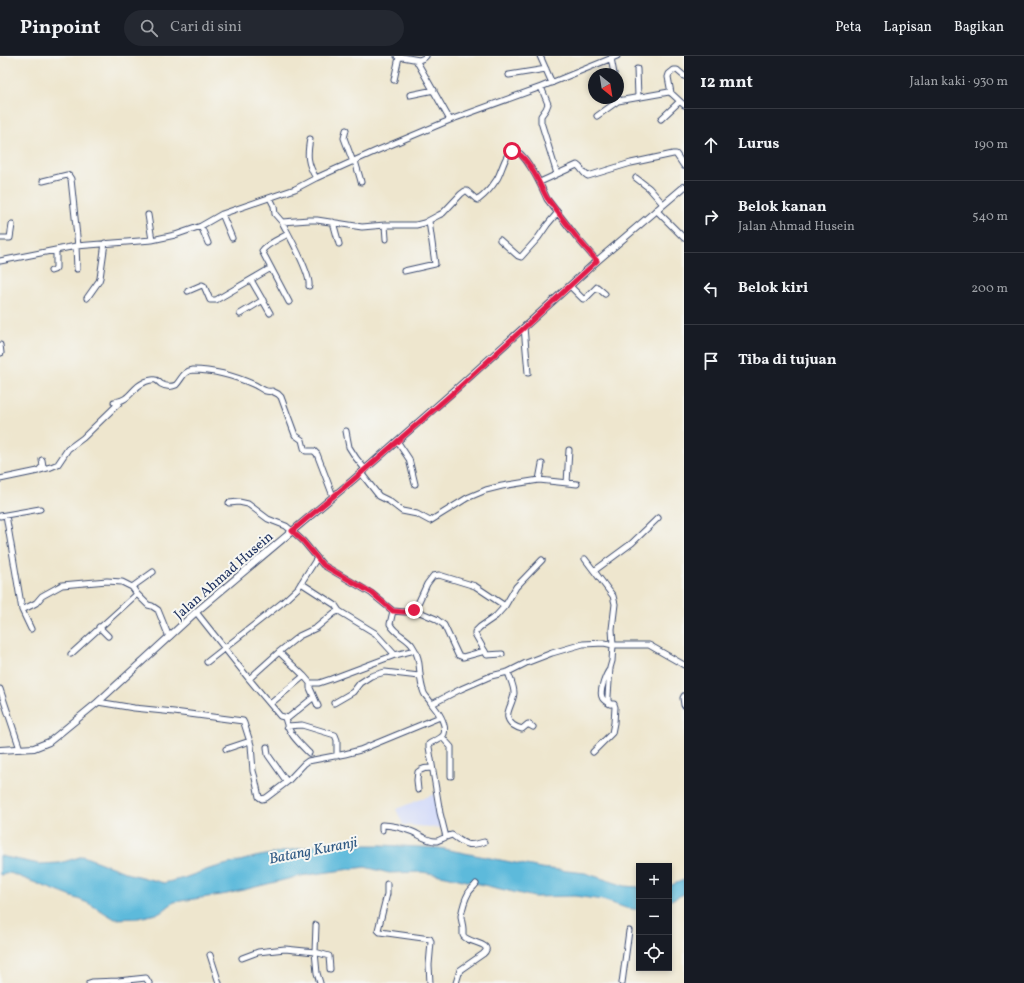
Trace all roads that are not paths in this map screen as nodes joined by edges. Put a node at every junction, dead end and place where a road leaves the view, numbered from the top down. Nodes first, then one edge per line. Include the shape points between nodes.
1 (398, 56) edge
2 (426, 56) edge
3 (540, 56) edge
4 (617, 56) edge
5 (412, 58) edge
6 (611, 58) junction
7 (613, 68) edge
8 (546, 69) junction
9 (637, 69) dead end
10 (509, 75) dead end
11 (684, 76) edge
12 (394, 80) dead end
13 (552, 83) junction
14 (541, 87) junction
15 (434, 90) junction
16 (672, 93) junction
17 (410, 95) dead end
18 (638, 97) junction
19 (624, 98) edge
20 (612, 104) edge
21 (682, 104) edge
22 (597, 116) dead end
23 (661, 119) dead end
24 (450, 120) junction
25 (346, 130) dead end
26 (310, 139) dead end
27 (354, 161) junction
28 (684, 166) edge
29 (557, 174) junction
30 (316, 178) junction
31 (636, 178) dead end
32 (43, 181) dead end
33 (361, 182) dead end
34 (540, 182) junction
35 (683, 189) edge
36 (270, 198) junction
37 (663, 204) junction
38 (656, 210) junction
39 (558, 212) junction
40 (222, 214) junction
41 (148, 215) dead end
42 (429, 221) junction
43 (282, 222) junction
44 (334, 222) junction
45 (12, 225) dead end
46 (385, 225) junction
47 (201, 226) junction
48 (288, 234) junction
49 (0, 238) edge
50 (232, 238) dead end
51 (684, 238) edge
52 (386, 239) dead end
53 (152, 240) junction
54 (500, 240) dead end
55 (105, 243) junction
56 (208, 243) dead end
57 (339, 244) dead end
58 (77, 246) junction
59 (56, 250) junction
60 (0, 261) edge
61 (597, 261) junction
62 (271, 268) junction
63 (77, 269) dead end
64 (51, 271) dead end
65 (404, 271) dead end
66 (251, 280) junction
67 (309, 286) dead end
68 (570, 286) junction
69 (188, 292) dead end
70 (606, 294) dead end
71 (87, 298) dead end
72 (263, 300) junction
73 (288, 302) dead end
74 (270, 313) dead end
75 (240, 314) dead end
76 (524, 327) junction
77 (0, 344) edge
78 (2, 353) dead end
79 (528, 373) dead end
80 (346, 431) dead end
81 (397, 441) junction
82 (569, 450) dead end
83 (42, 460) dead end
84 (542, 464) dead end
85 (40, 470) junction
86 (363, 471) junction
87 (0, 478) edge
88 (539, 480) junction
89 (568, 483) junction
90 (415, 484) dead end
91 (577, 484) dead end
92 (333, 496) junction
93 (229, 502) dead end
94 (40, 509) dead end
95 (6, 515) junction
96 (0, 516) edge
97 (658, 518) dead end
98 (292, 531) junction
99 (317, 558) junction
100 (584, 559) dead end
101 (542, 560) dead end
102 (594, 571) junction
103 (153, 572) dead end
104 (301, 583) junction
105 (132, 587) junction
106 (136, 594) junction
107 (505, 606) junction
108 (22, 610) junction
109 (414, 610) junction
110 (339, 611) junction
111 (393, 611) junction
112 (196, 612) junction
113 (99, 627) junction
114 (31, 629) dead end
115 (108, 636) dead end
116 (169, 637) junction
117 (614, 645) junction
118 (224, 649) junction
119 (415, 650) junction
120 (485, 651) junction
121 (279, 652) junction
122 (71, 654) dead end
123 (502, 654) dead end
124 (395, 655) junction
125 (208, 662) dead end
126 (684, 666) edge
127 (508, 672) junction
128 (304, 676) junction
129 (419, 676) junction
130 (249, 680) junction
131 (310, 682) junction
132 (0, 689) edge
133 (684, 696) edge
134 (314, 697) junction
135 (2, 702) edge
136 (98, 702) junction
137 (270, 704) junction
138 (334, 704) dead end
139 (432, 704) junction
140 (318, 706) dead end
141 (684, 706) edge
142 (440, 717) junction
143 (284, 718) junction
144 (287, 726) junction
145 (533, 727) dead end
146 (442, 737) junction
147 (250, 741) junction
148 (267, 747) dead end
149 (20, 749) junction
150 (226, 749) dead end
151 (0, 750) edge
152 (593, 752) dead end
153 (308, 753) dead end
154 (337, 756) junction
155 (432, 768) junction
156 (451, 776) dead end
157 (287, 782) junction
158 (418, 790) dead end
159 (382, 830) dead end
160 (446, 837) junction
161 (484, 842) dead end
162 (387, 884) dead end
163 (476, 884) dead end
164 (316, 925) dead end
165 (629, 931) dead end
166 (315, 952) junction
167 (210, 955) dead end
168 (242, 958) dead end
169 (330, 969) dead end
170 (89, 983) edge
171 (149, 983) edge
172 (218, 983) edge
173 (320, 983) edge
174 (430, 983) edge
175 (456, 983) edge
176 (622, 983) edge

1 - 5 street
1 - 12 street
2 - 5 street via 422,59
3 - 8 street
4 - 6 street
5 - 15 street
6 - 7 street
6 - 13 street
8 - 10 street
8 - 13 street
9 - 18 street
11 - 16 street via 677,70 669,74
13 - 14 street
14 - 24 street
14 - 29 street via 548,104 541,116 541,122
15 - 17 street
15 - 24 street
16 - 18 street
16 - 21 street
18 - 19 street
20 - 22 street
21 - 23 street
24 - 27 street
25 - 27 street via 344,138
26 - 30 street via 308,158
27 - 30 street
27 - 33 street
28 - 29 street via 676,154 673,154 631,163 590,176 577,165
29 - 34 street
30 - 36 street
31 - 37 street
32 - 58 street via 67,175 71,179
34 - 39 street via 543,192
34 - 42 street via 523,157 517,151 512,151 507,156 497,180 483,196 477,200 464,191 443,213
35 - 37 main road, Jalan Ahmad Husein
36 - 40 street
36 - 43 street via 275,214
37 - 38 main road, Jalan Ahmad Husein
38 - 51 street
38 - 61 main road, Jalan Ahmad Husein
39 - 54 street via 520,257
39 - 61 street
40 - 47 street
40 - 50 street
41 - 53 street
42 - 46 street via 416,225
42 - 65 street via 435,264
43 - 44 street
43 - 48 street
44 - 46 street via 362,227
44 - 57 street
45 - 49 street via 10,238
46 - 52 street
47 - 53 street
47 - 56 street
48 - 62 street via 263,249
48 - 67 street via 310,281
53 - 55 street
55 - 58 street
55 - 71 street via 100,278
58 - 59 street
58 - 63 street
59 - 60 street
59 - 64 street via 56,268
61 - 68 main road, Jalan Ahmad Husein
62 - 66 street
62 - 73 street
66 - 69 street via 216,300 210,300 202,285
66 - 72 street
68 - 70 street via 583,299 597,287
68 - 76 main road, Jalan Ahmad Husein
72 - 74 street
72 - 75 street
76 - 79 street
76 - 81 main road, Jalan Ahmad Husein
77 - 78 street
80 - 86 street via 349,447
81 - 86 main road, Jalan Ahmad Husein
81 - 90 street via 409,459
82 - 89 street
83 - 85 street via 43,466
84 - 88 street
85 - 87 street
85 - 92 street via 58,464 68,449 115,408 119,403 116,402 126,398 142,383 154,380 164,386 173,386 178,384 185,373 193,370 226,374 282,397 295,435 302,440 306,451 314,451 317,454
86 - 88 street via 379,496 402,510 430,521 467,498 486,490
86 - 92 main road, Jalan Ahmad Husein
88 - 89 street
89 - 91 street
92 - 98 main road, Jalan Ahmad Husein
93 - 98 street via 248,504 268,519
94 - 95 street
95 - 96 street
95 - 108 street
97 - 102 street via 632,543
98 - 99 street
98 - 112 main road, Jalan Ahmad Husein
99 - 104 street
99 - 111 street via 323,565 372,593
100 - 102 street
101 - 107 street via 516,587
102 - 117 street via 615,600 612,629
103 - 105 street
104 - 110 street via 335,605
104 - 118 street via 283,602
105 - 106 street
105 - 108 street via 122,582 107,581 62,585
106 - 113 street
106 - 116 street via 158,610
107 - 109 street via 475,586 440,575 433,576 427,584
107 - 120 street via 475,632
108 - 114 street
109 - 111 street
109 - 120 street via 444,625 458,655 463,657
110 - 121 street
110 - 124 street via 375,633
111 - 119 street via 390,624 392,628 411,643
112 - 116 main road, Jalan Ahmad Husein
112 - 118 street
113 - 115 street
113 - 122 street
116 - 136 main road, Jalan Ahmad Husein
117 - 126 street via 649,645
117 - 127 street via 583,644 552,653
117 - 152 street via 608,696 610,704 614,704 614,723 612,733
118 - 125 street
118 - 130 street
119 - 124 street
119 - 129 street via 420,663
120 - 123 street via 488,656
121 - 128 street
121 - 130 street
124 - 131 street via 331,679
127 - 139 street via 460,689
127 - 145 street via 514,692 507,715 508,720 522,729 528,724
128 - 131 street
128 - 137 street
129 - 138 street via 385,672 371,676
129 - 139 street via 424,694
130 - 137 street
131 - 134 street
132 - 135 street
133 - 141 street
134 - 140 street
134 - 143 street via 288,718
135 - 149 street
136 - 147 street via 241,720
136 - 149 main road, Jalan Ahmad Husein via 49,742 34,748
137 - 143 street
139 - 142 street
142 - 146 street via 444,729
142 - 154 street via 360,750
143 - 144 street
144 - 153 street
144 - 154 street via 302,725 335,735
146 - 155 street via 429,744
146 - 156 street via 451,747
147 - 150 street
147 - 157 street via 253,771 260,799 266,798
148 - 157 street via 268,755
149 - 151 main road, Jalan Ahmad Husein
154 - 157 street via 308,760
155 - 158 street via 418,772
155 - 160 street
159 - 160 street via 382,825 392,825 427,839 437,841
160 - 161 street via 452,836 466,845
162 - 174 street via 379,931 430,939
163 - 175 street via 468,894 461,916 463,934 467,940 486,947 486,952 460,970
164 - 166 street
165 - 176 street
166 - 168 street via 285,949 258,952
166 - 169 street via 329,956
166 - 173 street
167 - 172 street
170 - 171 street via 146,978

